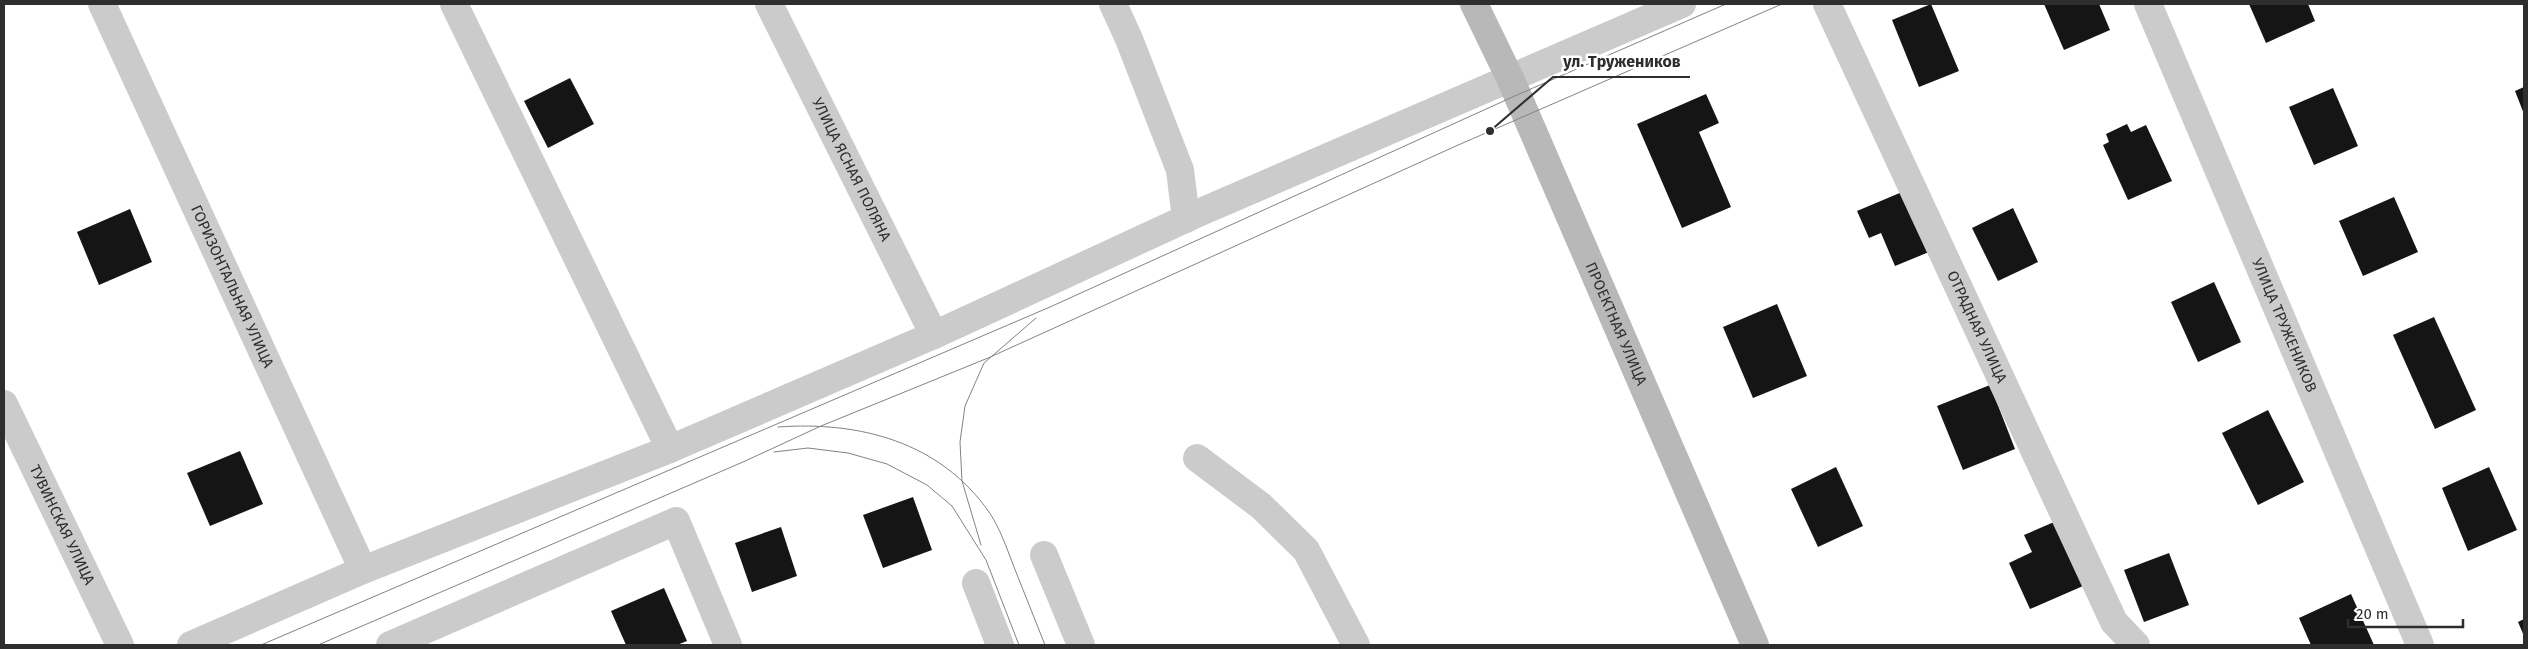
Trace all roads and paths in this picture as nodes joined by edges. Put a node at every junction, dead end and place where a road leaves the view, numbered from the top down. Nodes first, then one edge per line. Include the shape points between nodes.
1 (102, 4) edge
2 (454, 4) edge
3 (769, 4) edge
4 (1113, 4) edge
5 (1474, 4) edge
6 (1682, 4) edge
7 (1826, 4) edge
8 (2148, 4) edge
9 (1510, 78) junction
10 (1186, 219) junction
11 (934, 336) junction
12 (4, 404) edge
13 (670, 449) junction
14 (1197, 458) dead end
15 (1044, 555) dead end
16 (363, 570) junction
17 (976, 583) dead end
18 (120, 645) edge
19 (191, 645) edge
20 (392, 645) edge
21 (728, 645) edge
22 (1000, 645) edge
23 (1080, 645) edge
24 (1356, 645) edge
25 (1755, 645) edge
26 (2136, 645) edge
27 (2420, 645) edge

1 - 16 street, ГОРИЗОНТАЛЬНАЯ УЛИЦА
2 - 13 street
3 - 11 street, УЛИЦА ЯСНАЯ ПОЛЯНА
4 - 10 street via 1180,170
5 - 9 main road, ПРОЕКТНАЯ УЛИЦА
6 - 9 street
7 - 26 street, ОТРАДНАЯ УЛИЦА via 2114,622
8 - 27 street, УЛИЦА ТРУЖЕНИКОВ
9 - 10 street
9 - 25 main road, ПРОЕКТНАЯ УЛИЦА
10 - 11 street
11 - 13 street
12 - 18 street, ТУВИНСКАЯ УЛИЦА
13 - 16 street
14 - 24 street via 1261,506 1306,550
15 - 23 street
16 - 19 street
17 - 22 street
20 - 21 street via 676,521

